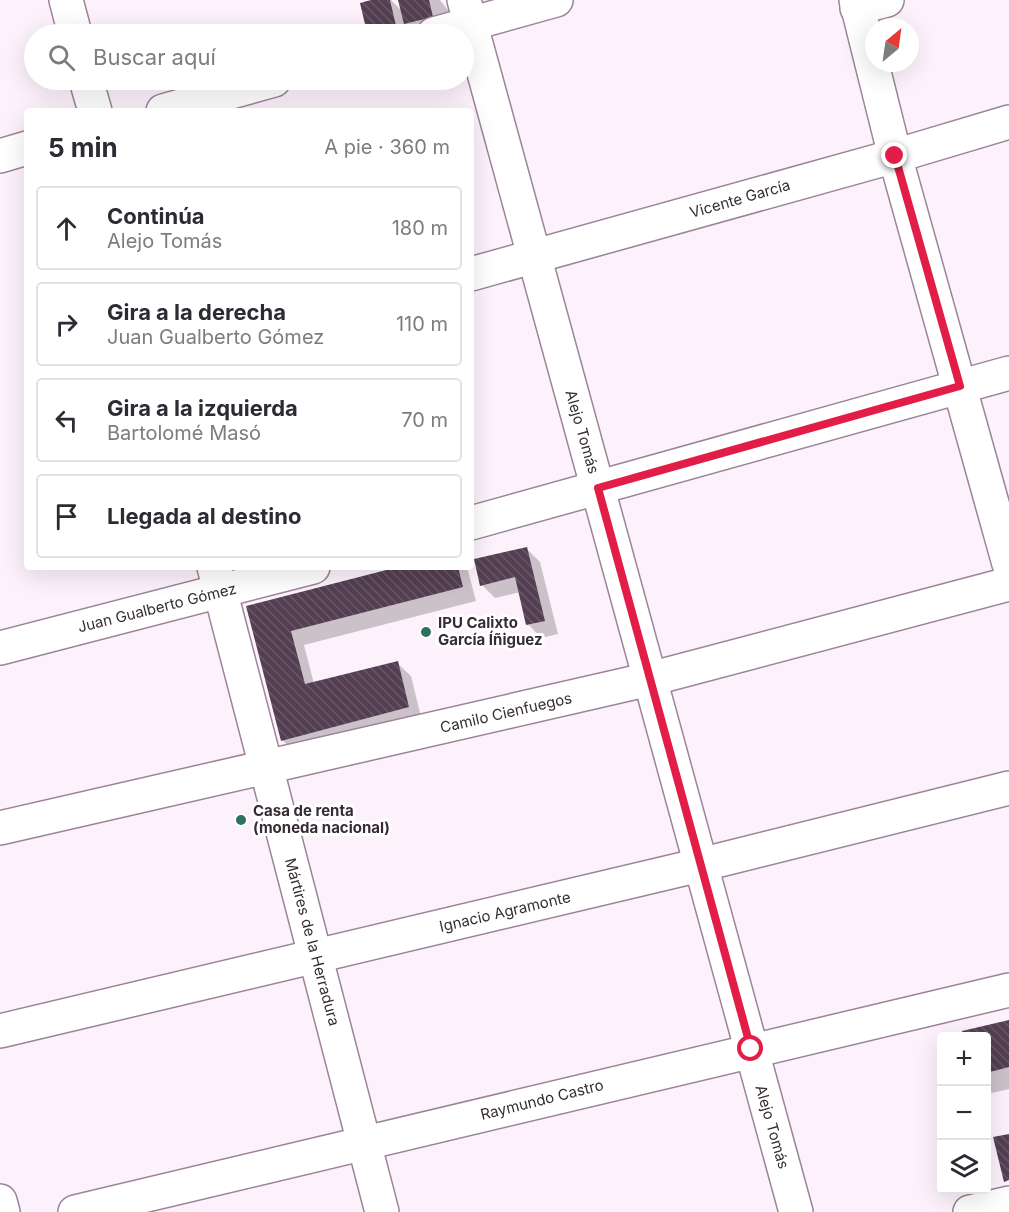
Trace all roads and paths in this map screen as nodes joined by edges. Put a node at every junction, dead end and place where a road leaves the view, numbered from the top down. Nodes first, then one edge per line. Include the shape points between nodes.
1 (66, 0) edge
2 (556, 0) edge
3 (867, 3) edge
4 (467, 12) edge
5 (72, 24) edge
6 (449, 24) edge
7 (474, 38) edge
8 (89, 90) edge
9 (238, 90) edge
10 (93, 108) edge
11 (174, 108) edge
12 (1009, 122) edge
13 (24, 149) edge
14 (0, 156) edge
15 (895, 156) junction
16 (532, 257) junction
17 (474, 273) edge
18 (1009, 373) edge
19 (960, 386) junction
20 (598, 488) junction
21 (474, 522) edge
22 (1009, 564) edge
23 (292, 570) edge
24 (217, 580) edge
25 (1009, 584) edge
26 (0, 648) edge
27 (650, 679) junction
28 (266, 769) junction
29 (1009, 788) edge
30 (0, 828) edge
31 (700, 865) junction
32 (316, 957) junction
33 (1009, 990) edge
34 (0, 1031) edge
35 (751, 1049) junction
36 (364, 1143) junction
37 (0, 1201) edge
38 (1009, 1203) edge
39 (3, 1212) edge
40 (75, 1212) edge
41 (382, 1212) edge
42 (796, 1212) edge
43 (970, 1212) edge

1 - 5 street
2 - 4 street
3 - 15 street
4 - 6 street
7 - 16 street, Alejo Tomás
8 - 10 street
9 - 11 street
12 - 15 street, Vicente García
13 - 14 street
15 - 16 street, Vicente García
15 - 19 street
16 - 17 street, Vicente García
16 - 20 street, Alejo Tomás
18 - 19 street
19 - 20 street
19 - 22 street
20 - 21 street
20 - 27 street, Alejo Tomás
23 - 24 street, Juan Gualberto Gómez
24 - 26 street, Juan Gualberto Gómez
24 - 28 street, Mártires de la Herradura
25 - 27 street, Camilo Cienfuegos
27 - 28 street, Camilo Cienfuegos
27 - 31 street, Alejo Tomás
28 - 30 street, Camilo Cienfuegos
28 - 32 street, Mártires de la Herradura
29 - 31 street, Ignacio Agramonte
31 - 32 street, Ignacio Agramonte
31 - 35 street, Alejo Tomás
32 - 34 street, Ignacio Agramonte
32 - 36 street, Mártires de la Herradura
33 - 35 street, Raymundo Castro
35 - 36 street, Raymundo Castro
35 - 42 street, Alejo Tomás
36 - 40 street, Raymundo Castro
36 - 41 street, Mártires de la Herradura
37 - 39 street
38 - 43 street

